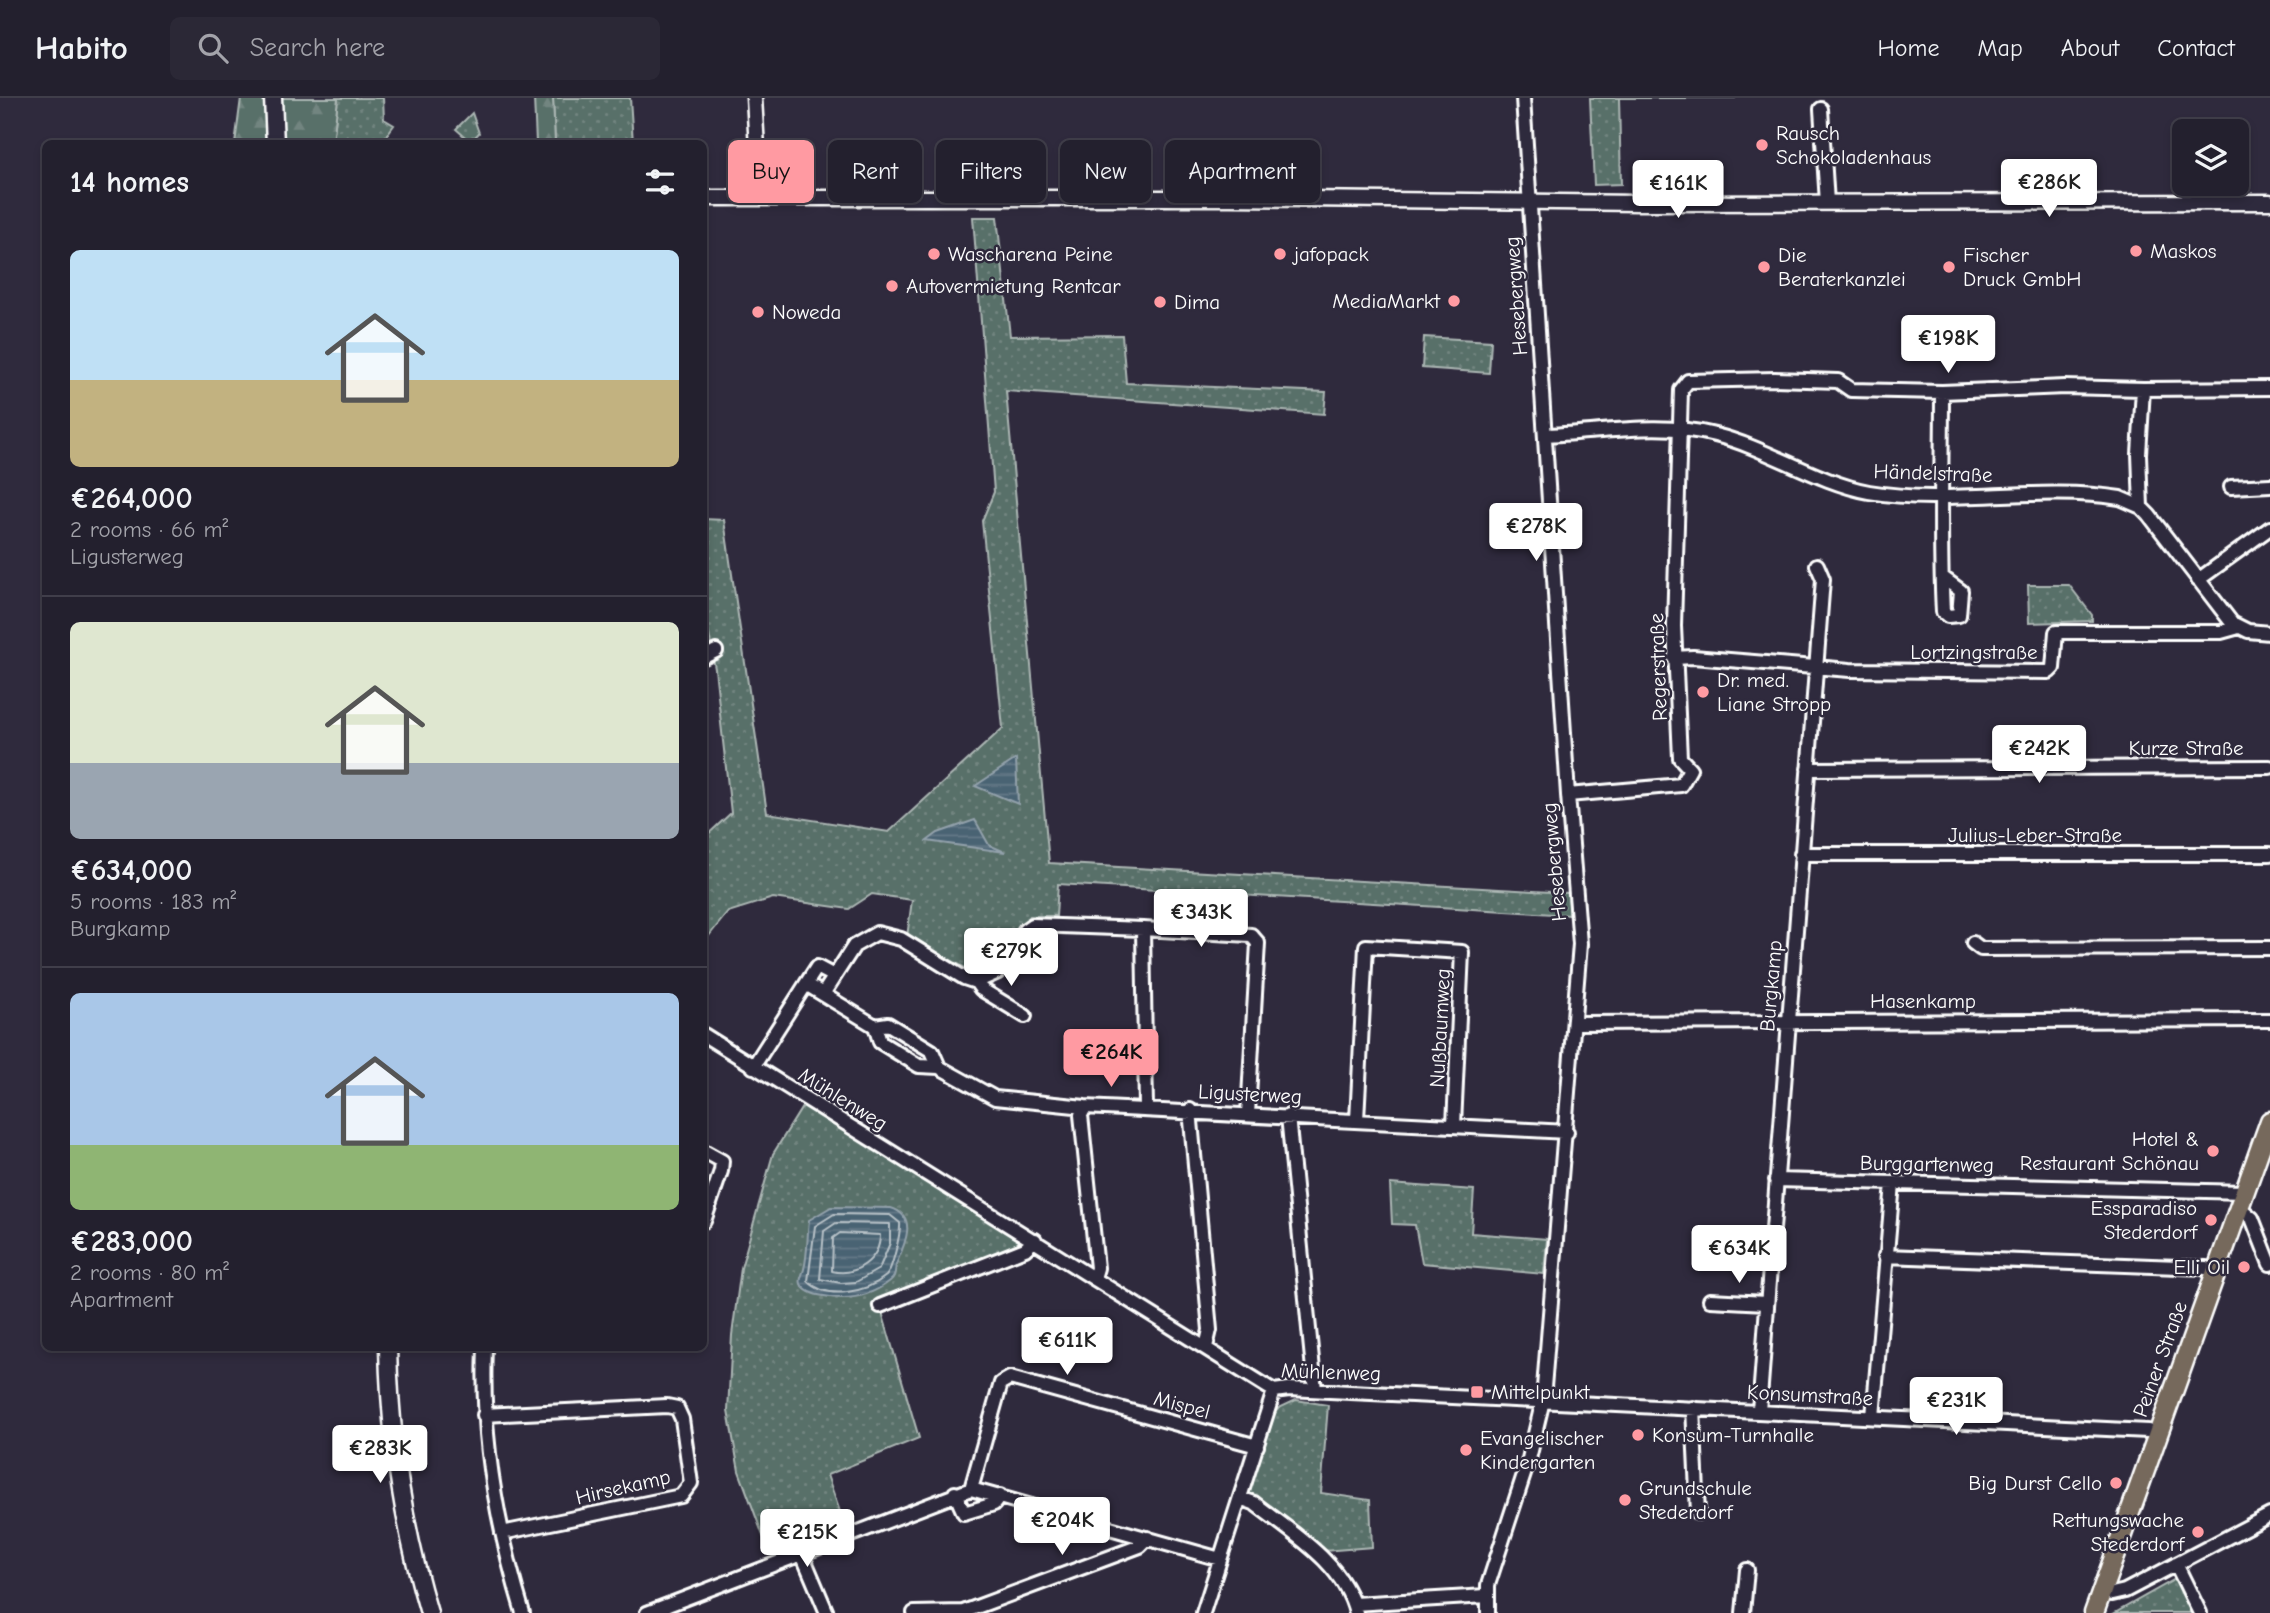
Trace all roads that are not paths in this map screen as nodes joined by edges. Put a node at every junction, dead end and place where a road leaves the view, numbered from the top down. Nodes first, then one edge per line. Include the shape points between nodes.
1 (273, 98) edge
2 (754, 98) edge
3 (1523, 98) edge
4 (1821, 109) dead end
5 (275, 140) edge
6 (757, 140) edge
7 (707, 198) edge
8 (728, 198) edge
9 (814, 198) edge
10 (1529, 201) junction
11 (1827, 202) junction
12 (2270, 202) edge
13 (2270, 388) edge
14 (2143, 389) junction
15 (1942, 392) junction
16 (1679, 429) junction
17 (1545, 435) junction
18 (2270, 485) edge
19 (2231, 486) dead end
20 (1942, 496) junction
21 (2141, 507) junction
22 (2270, 528) edge
23 (1817, 565) dead end
24 (1942, 577) dead end
25 (2198, 580) junction
26 (2239, 627) junction
27 (2270, 633) edge
28 (716, 651) dead end
29 (707, 656) edge
30 (1674, 658) junction
31 (1816, 667) junction
32 (2270, 767) edge
33 (1808, 769) junction
34 (1568, 795) junction
35 (1801, 854) junction
36 (2270, 854) edge
37 (1143, 929) junction
38 (1973, 943) dead end
39 (2270, 948) edge
40 (834, 976) junction
41 (976, 982) junction
42 (806, 984) junction
43 (822, 994) junction
44 (1025, 1016) dead end
45 (1787, 1020) junction
46 (2270, 1020) edge
47 (1576, 1023) junction
48 (875, 1026) junction
49 (707, 1037) edge
50 (753, 1067) junction
51 (939, 1067) junction
52 (1085, 1107) junction
53 (1146, 1108) junction
54 (1190, 1110) junction
55 (1248, 1114) junction
56 (1288, 1116) junction
57 (1357, 1120) junction
58 (2270, 1121) edge
59 (1454, 1125) junction
60 (1567, 1132) junction
61 (707, 1153) edge
62 (1776, 1180) junction
63 (1892, 1182) junction
64 (2242, 1199) junction
65 (707, 1212) edge
66 (1035, 1240) junction
67 (1885, 1256) junction
68 (2270, 1264) edge
69 (2216, 1272) junction
70 (1094, 1278) junction
71 (1710, 1300) dead end
72 (1766, 1303) junction
73 (880, 1306) dead end
74 (1206, 1347) junction
75 (388, 1351) edge
76 (485, 1351) edge
77 (1315, 1390) junction
78 (1273, 1391) junction
79 (1543, 1400) junction
80 (1693, 1408) junction
81 (1759, 1411) junction
82 (485, 1415) junction
83 (1873, 1417) junction
84 (2158, 1434) junction
85 (1257, 1446) junction
86 (971, 1489) junction
87 (955, 1493) junction
88 (1000, 1496) junction
89 (1241, 1498) junction
90 (1698, 1513) dead end
91 (2270, 1515) edge
92 (502, 1533) junction
93 (1148, 1538) junction
94 (802, 1553) junction
95 (1220, 1559) junction
96 (2176, 1564) junction
97 (1747, 1570) dead end
98 (2101, 1591) junction
99 (1486, 1596) junction
100 (1355, 1608) edge
101 (1379, 1608) edge
102 (429, 1613) edge
103 (523, 1613) edge
104 (647, 1613) edge
105 (827, 1613) edge
106 (914, 1613) edge
107 (1203, 1613) edge
108 (1488, 1613) edge
109 (1743, 1613) edge
110 (2094, 1613) edge
111 (2200, 1613) edge

1 - 5 main road
2 - 6 street
3 - 10 street, Hesebergweg
4 - 11 street
7 - 8 street
9 - 10 street
10 - 11 street
10 - 17 street, Hesebergweg
11 - 12 street
13 - 14 street, Regerstraße
14 - 15 street, Regerstraße
14 - 21 street
15 - 16 street, Regerstraße via 1851,390 1838,381 1692,380 1681,390
15 - 20 street
16 - 17 street, Händelstraße
16 - 20 street, Händelstraße via 1736,441 1850,487 1893,495
16 - 30 street, Regerstraße
17 - 34 street, Hesebergweg
18 - 19 street
20 - 21 street, Händelstraße via 2106,496
20 - 24 street
21 - 25 street
22 - 25 street
23 - 31 street, Burgkamp via 1823,579
25 - 26 street
26 - 27 street
26 - 31 street, Lortzingstraße via 2221,632 2056,632 2049,672
28 - 29 street
30 - 31 street, Lortzingstraße
30 - 34 street, Regerstraße via 1681,758 1690,769 1681,785
31 - 33 street, Burgkamp
32 - 33 street, Kurze Straße
33 - 35 street, Burgkamp
34 - 47 street, Hesebergweg via 1580,944
35 - 36 street, Julius-Leber-Straße
35 - 45 street, Burgkamp
37 - 41 street via 1032,925 998,972
37 - 53 street
37 - 55 street via 1251,935 1258,943
38 - 39 street via 1981,949
40 - 41 street via 854,946 877,933 901,939
40 - 42 street via 817,967
40 - 43 street
41 - 44 street
42 - 43 street, Ligusterweg
42 - 50 street
43 - 48 street, Ligusterweg
45 - 46 street, Hasenkamp
45 - 47 street, Hasenkamp
45 - 62 street, Burgkamp
47 - 60 street, Hesebergweg
48 - 51 street, Ligusterweg via 888,1024 932,1051
48 - 51 street, Ligusterweg via 880,1042 919,1066
49 - 50 street, Mühlenweg
50 - 66 street, Mühlenweg
51 - 52 street, Ligusterweg via 995,1098
52 - 53 street, Ligusterweg
52 - 70 street via 1081,1115 1097,1268
53 - 54 street, Ligusterweg
54 - 55 street, Ligusterweg
54 - 74 street via 1210,1330
55 - 56 street, Ligusterweg
56 - 57 street, Ligusterweg
56 - 77 street
57 - 59 street, Ligusterweg
57 - 59 street, Nußbaumweg via 1366,946 1462,952
58 - 64 main road, Peiner Straße
59 - 60 street, Ligusterweg
60 - 79 street, Hesebergweg
61 - 65 street via 722,1161
62 - 63 street, Burggartenweg
62 - 72 street, Burgkamp
63 - 64 street, Burggartenweg
63 - 67 street
64 - 68 street
64 - 69 main road, Peiner Straße
66 - 70 street, Mühlenweg
66 - 73 street via 1025,1249
67 - 69 street via 2206,1268
67 - 83 street
69 - 84 main road, Peiner Straße
70 - 74 street, Mühlenweg
71 - 72 street
72 - 81 street, Burgkamp
74 - 78 street, Mühlenweg
75 - 102 main road via 397,1476
76 - 82 street
77 - 78 street, Mühlenweg
77 - 79 street, Mühlenweg
78 - 85 street
79 - 80 street, Konsumstraße
79 - 99 street, Hesebergweg
80 - 81 street, Konsumstraße
80 - 90 street
81 - 83 street, Konsumstraße
82 - 92 street
82 - 92 street, Hirsekamp via 667,1406 677,1408 684,1432 691,1483 681,1496
83 - 84 street, Konsumstraße
84 - 98 main road, Peiner Straße
85 - 86 street, Mispel via 1010,1378 1001,1383
85 - 89 street
86 - 87 street
86 - 88 street
87 - 88 street via 964,1513 994,1504
87 - 94 street
88 - 93 street
89 - 95 street
89 - 100 street via 1254,1503 1325,1561 1349,1591
91 - 96 street
92 - 103 street
93 - 95 street
93 - 106 street via 1140,1546 963,1612
94 - 104 street
94 - 105 street
95 - 107 street
96 - 98 street via 2125,1591
96 - 111 street
97 - 109 street
98 - 110 main road, Peiner Straße
99 - 101 street
99 - 108 street, Hesebergweg
100 - 101 street

